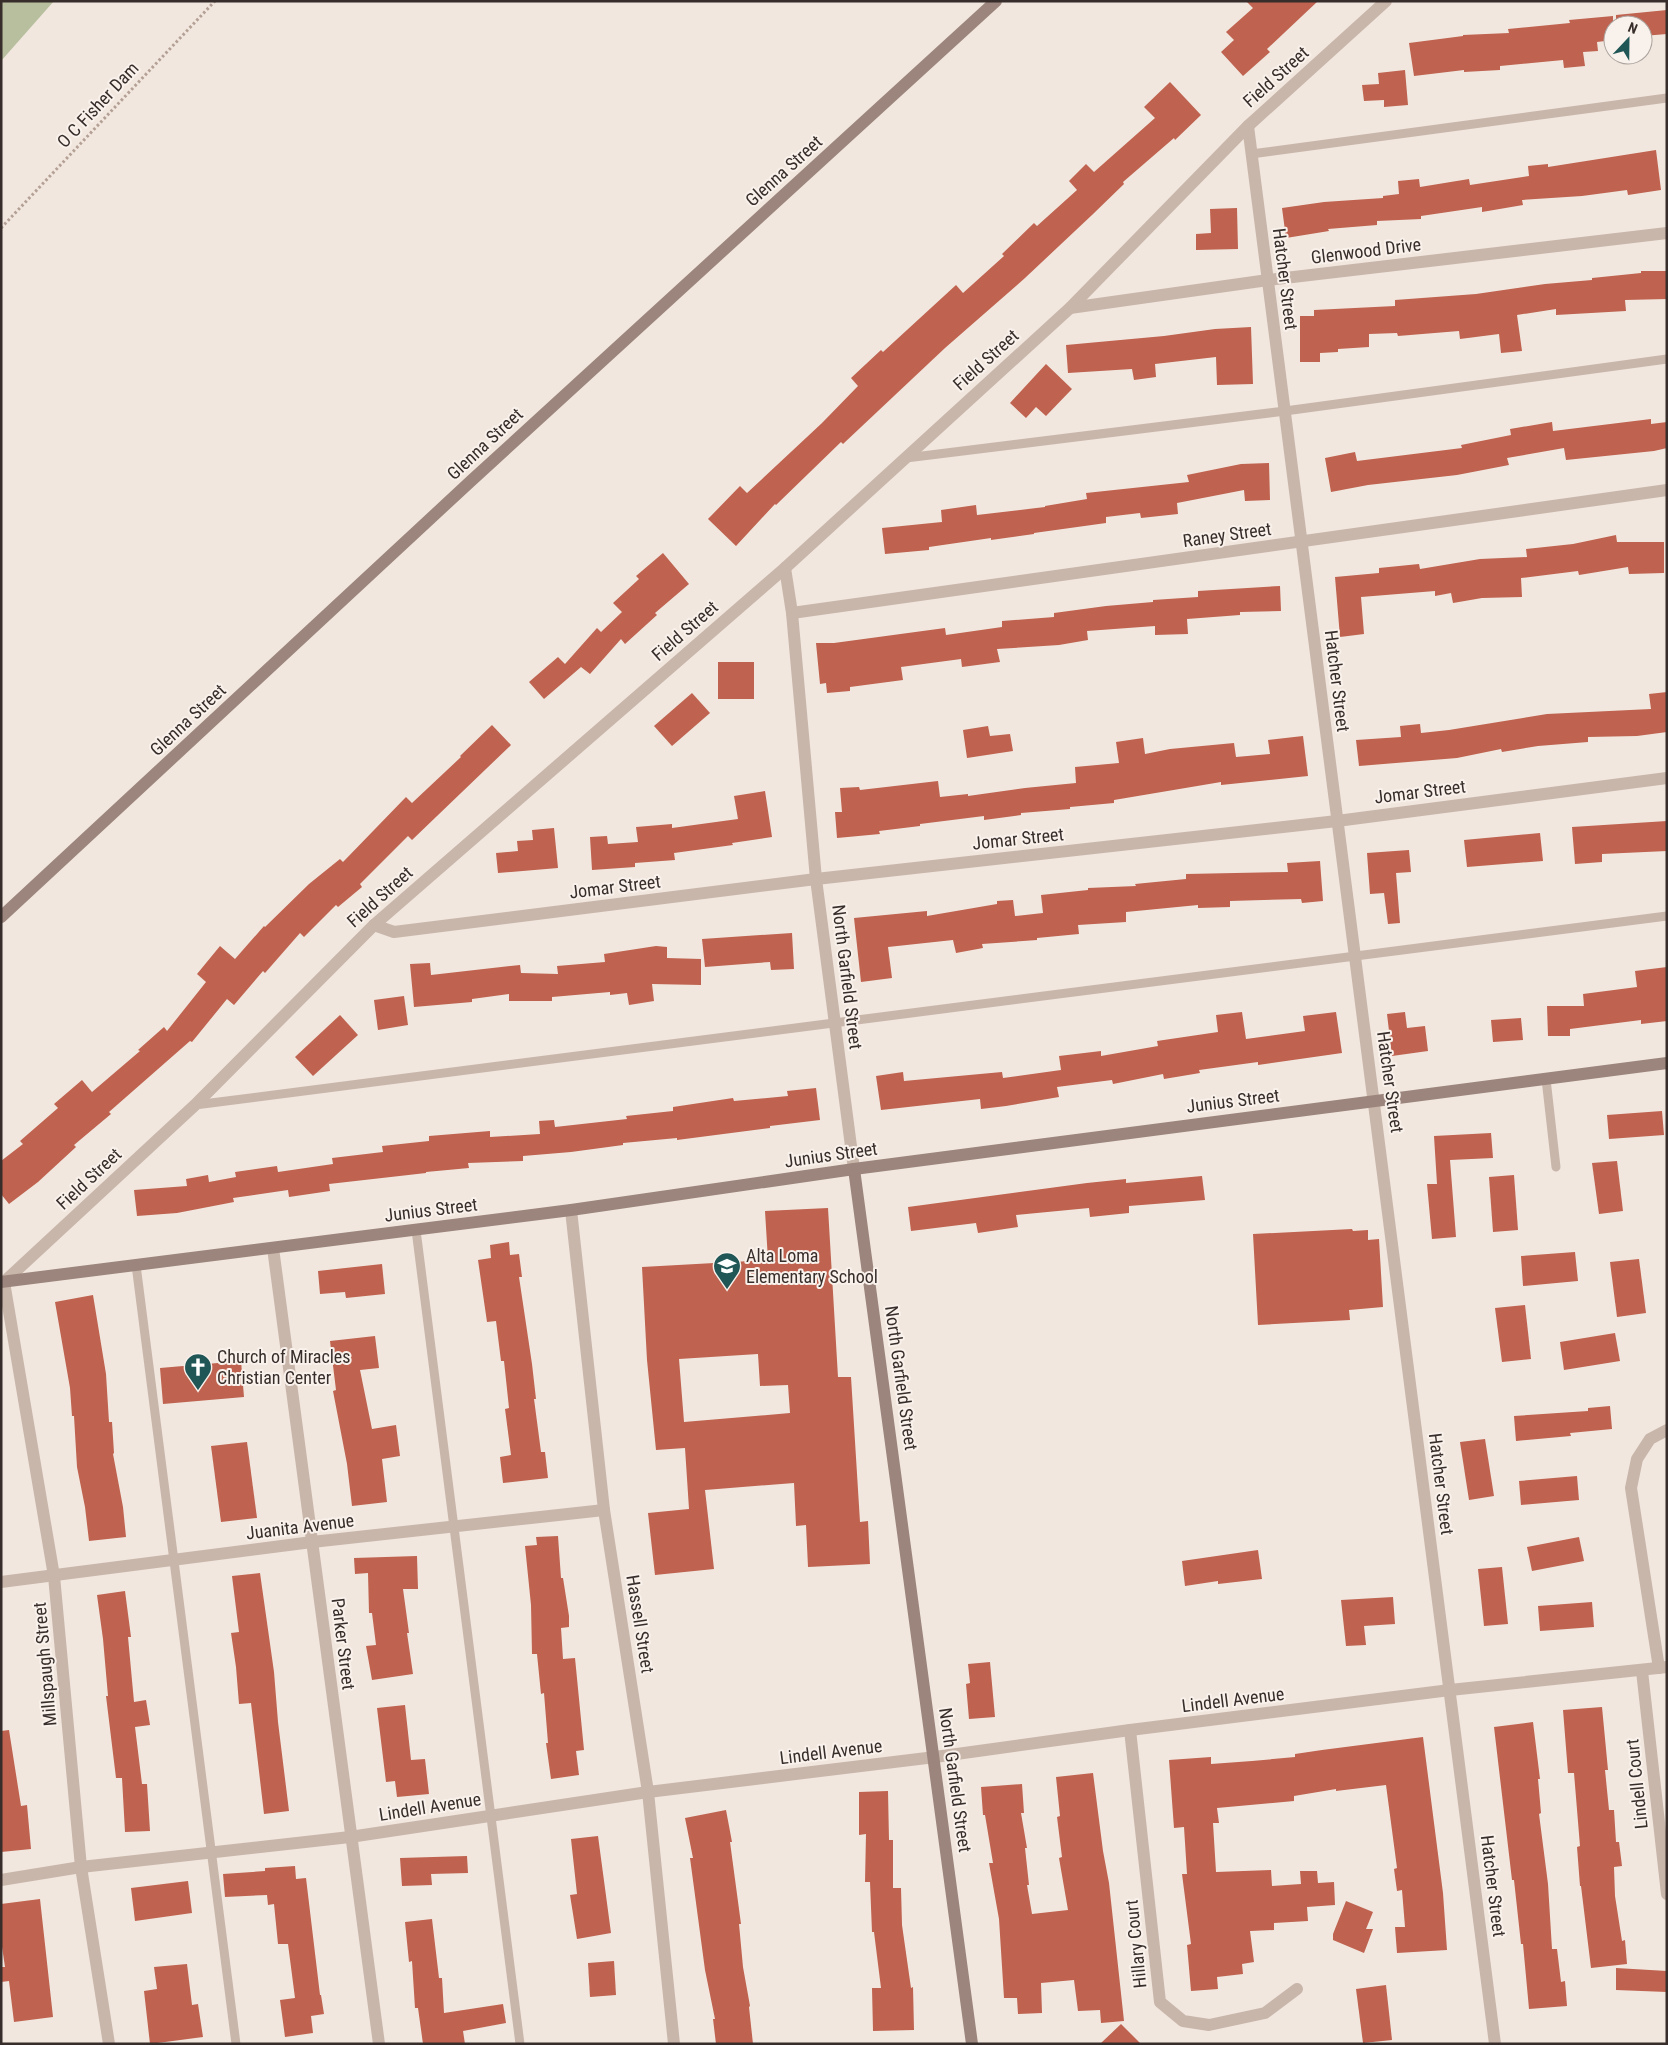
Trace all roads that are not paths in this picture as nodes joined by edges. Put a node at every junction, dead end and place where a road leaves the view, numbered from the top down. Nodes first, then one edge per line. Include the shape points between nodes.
1 (996, 1) edge
2 (1386, 1) edge
3 (1667, 98) edge
4 (1248, 126) junction
5 (1251, 154) junction
6 (1667, 233) edge
7 (1268, 280) junction
8 (1070, 308) junction
9 (1667, 359) edge
10 (1285, 411) junction
11 (905, 458) junction
12 (1667, 490) edge
13 (1302, 542) junction
14 (785, 568) junction
15 (792, 613) junction
16 (1667, 778) edge
17 (1337, 821) junction
18 (816, 879) junction
19 (1667, 916) edge
20 (1, 917) edge
21 (374, 925) junction
22 (1355, 956) junction
23 (835, 1022) junction
24 (1667, 1063) edge
25 (1546, 1079) junction
26 (1375, 1100) junction
27 (195, 1105) junction
28 (1556, 1168) dead end
29 (854, 1169) junction
30 (570, 1210) junction
31 (416, 1230) junction
32 (273, 1248) junction
33 (136, 1265) junction
34 (2, 1282) edge
35 (1667, 1430) edge
36 (604, 1510) junction
37 (454, 1526) junction
38 (312, 1542) junction
39 (174, 1560) junction
40 (54, 1576) junction
41 (1, 1582) edge
42 (1663, 1668) edge
43 (1642, 1671) junction
44 (1450, 1690) junction
45 (1130, 1730) junction
46 (935, 1757) junction
47 (648, 1792) junction
48 (491, 1816) junction
49 (350, 1837) junction
50 (211, 1852) junction
51 (81, 1867) junction
52 (1, 1880) edge
53 (1667, 1894) edge
54 (1297, 1989) dead end
55 (109, 2044) edge
56 (236, 2044) edge
57 (379, 2044) edge
58 (520, 2044) edge
59 (674, 2044) edge
60 (972, 2044) edge
61 (1495, 2044) edge

1 - 20 street, Glenna Street
2 - 4 street, Field Street
3 - 5 lane
4 - 5 street, Hatcher Street
4 - 8 street, Field Street
5 - 7 street, Hatcher Street
6 - 7 street, Glenwood Drive
7 - 8 street, Glenwood Drive
7 - 10 street, Hatcher Street
8 - 11 street, Field Street
9 - 10 lane
10 - 11 lane
10 - 13 street, Hatcher Street
11 - 14 street, Field Street
12 - 13 street, Raney Street
13 - 15 street, Raney Street
13 - 17 street, Hatcher Street
14 - 15 street, North Garfield Street
14 - 21 street, Field Street
15 - 18 street, North Garfield Street
16 - 17 street, Jomar Street
17 - 18 street, Jomar Street
17 - 22 street, Hatcher Street
18 - 21 street, Jomar Street via 394,932
18 - 23 street, North Garfield Street
19 - 22 lane
21 - 27 street, Field Street
22 - 23 lane
22 - 26 street, Hatcher Street
23 - 27 lane
23 - 29 street, North Garfield Street
24 - 25 street, Junius Street
25 - 26 street, Junius Street
25 - 28 lane
26 - 29 street, Junius Street
26 - 44 street, Hatcher Street
27 - 34 street, Field Street
29 - 30 street, Junius Street
29 - 46 street, North Garfield Street
30 - 31 street, Junius Street
30 - 36 street, Hassell Street
31 - 32 street, Junius Street
31 - 37 lane
32 - 33 street, Junius Street
32 - 38 street, Parker Street
33 - 34 street, Junius Street
33 - 39 lane
34 - 40 street, Millspaugh Street
35 - 42 street via 1650,1439 1637,1459 1631,1488
36 - 37 street, Juanita Avenue
36 - 47 street, Hassell Street
37 - 38 street, Juanita Avenue
37 - 48 lane
38 - 39 street, Juanita Avenue
38 - 49 street, Parker Street
39 - 40 street, Juanita Avenue
39 - 50 lane
40 - 41 street, Juanita Avenue
40 - 51 street, Millspaugh Street
42 - 43 street, Lindell Avenue
43 - 44 street, Lindell Avenue
43 - 53 street, Lindell Court
44 - 45 street, Lindell Avenue
44 - 61 street, Hatcher Street
45 - 46 street, Lindell Avenue
45 - 54 street, Hillary Court via 1160,2002 1182,2020 1209,2025 1265,2013
46 - 47 street, Lindell Avenue
46 - 60 street, North Garfield Street
47 - 48 street, Lindell Avenue
47 - 59 street, Hassell Street
48 - 49 street, Lindell Avenue
48 - 58 lane
49 - 50 street, Lindell Avenue
49 - 57 street, Parker Street
50 - 51 street, Lindell Avenue
50 - 56 lane
51 - 52 street, Lindell Avenue
51 - 55 street, Millspaugh Street

